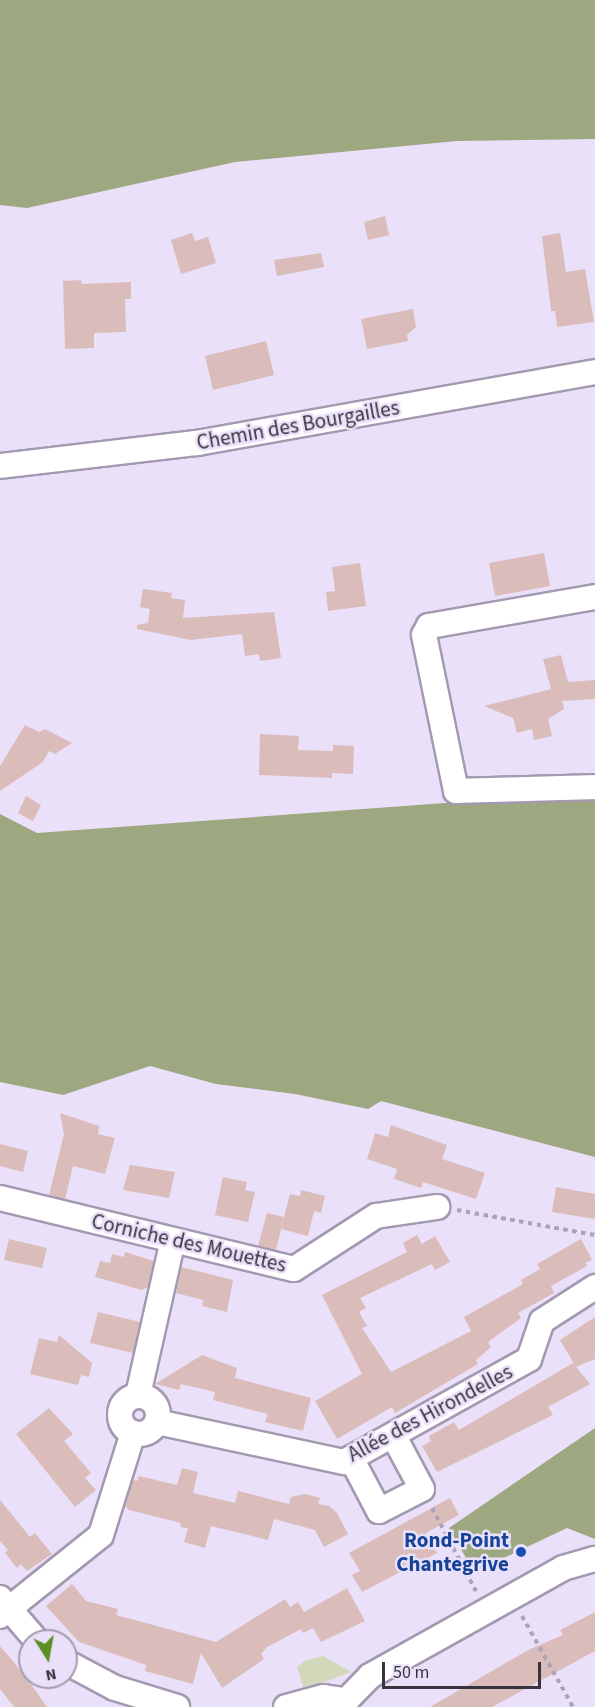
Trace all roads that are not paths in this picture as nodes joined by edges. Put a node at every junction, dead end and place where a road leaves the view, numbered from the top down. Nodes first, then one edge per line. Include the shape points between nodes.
1 (595, 372) edge
2 (0, 466) edge
3 (595, 597) edge
4 (595, 787) edge
5 (0, 1198) edge
6 (437, 1206) road end
7 (173, 1240) junction
8 (595, 1287) edge
9 (138, 1395) junction
10 (157, 1422) junction
11 (133, 1433) junction
12 (393, 1435) junction
13 (351, 1458) junction
14 (595, 1559) edge
15 (3, 1608) edge
16 (25, 1629) edge
17 (78, 1668) edge
18 (342, 1704) edge
19 (177, 1707) edge
20 (286, 1707) edge

1 - 2 street, Chemin des Bourgailles via 197,443
3 - 4 street via 429,626 423,635 456,791
5 - 7 street, Corniche des Mouettes
6 - 7 street, Corniche des Mouettes via 376,1216 294,1269
7 - 9 street
8 - 12 street, Allée des Hirondelles via 542,1321 529,1359
9 - 10 street via 154,1403
9 - 11 street via 125,1401 120,1414 122,1423
10 - 11 street via 147,1433
10 - 13 street, Allée des Hirondelles via 344,1462
11 - 15 street via 100,1535
12 - 13 street, Allée des Hirondelles
12 - 13 street via 422,1489 379,1511
14 - 18 street via 562,1568 370,1676
15 - 16 street
17 - 19 street via 115,1688
18 - 20 street via 324,1697

